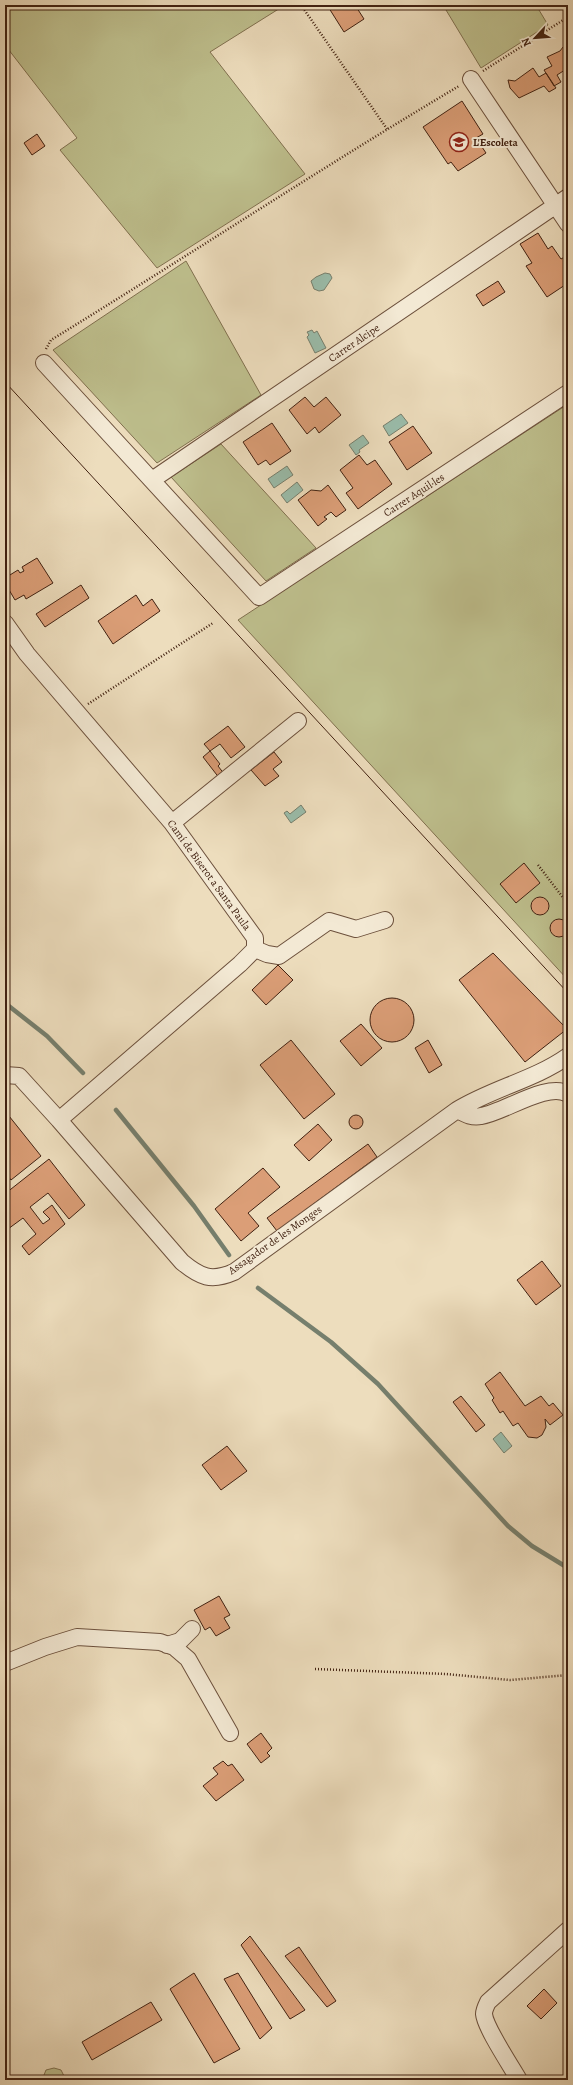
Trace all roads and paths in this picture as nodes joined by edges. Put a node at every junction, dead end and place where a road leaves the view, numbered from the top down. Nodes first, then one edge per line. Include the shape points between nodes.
1 (301, 5) edge
2 (568, 17) edge
3 (471, 78) junction
4 (387, 129) junction
5 (562, 201) edge
6 (568, 224) edge
7 (44, 363) joint
8 (568, 394) edge
9 (152, 480) junction
10 (213, 623) dead end
11 (5, 624) edge
12 (76, 712) junction
13 (298, 721) dead end
14 (172, 823) junction
15 (538, 865) dead end
16 (568, 904) edge
17 (385, 920) dead end
18 (254, 949) junction
19 (568, 1056) edge
20 (5, 1075) edge
21 (568, 1094) edge
22 (457, 1110) junction
23 (59, 1120) junction
24 (192, 1629) dead end
25 (167, 1645) junction
26 (5, 1663) edge
27 (315, 1669) dead end
28 (568, 1675) edge
29 (230, 1733) dead end
30 (568, 1930) edge
31 (519, 2080) edge

1 - 4 path
2 - 3 path
3 - 4 path
3 - 5 street
4 - 7 path via 52,340 43,354
5 - 6 street
5 - 9 street, Carrer Alcipe
7 - 9 street
8 - 9 street, Carrer Aquil·les via 259,597
10 - 12 path
11 - 12 street, Camí de Biserot a Santa Paula
12 - 14 street, Camí de Biserot a Santa Paula
13 - 14 street
14 - 18 street, Camí de Biserot a Santa Paula via 255,938
15 - 16 path
17 - 18 street via 356,929 329,921 279,956
18 - 23 street
19 - 22 street, Assagador de les Monges via 535,1076 485,1094
20 - 23 street, Assagador de les Monges via 19,1076
21 - 22 street via 555,1091 481,1116 467,1115
22 - 23 street, Assagador de les Monges via 234,1272 218,1277 204,1277 182,1262
24 - 25 street via 180,1640
25 - 26 street via 136,1640 77,1637
25 - 29 street via 174,1647 188,1659
27 - 28 path via 446,1674 510,1680
30 - 31 street via 485,2007 488,2025

